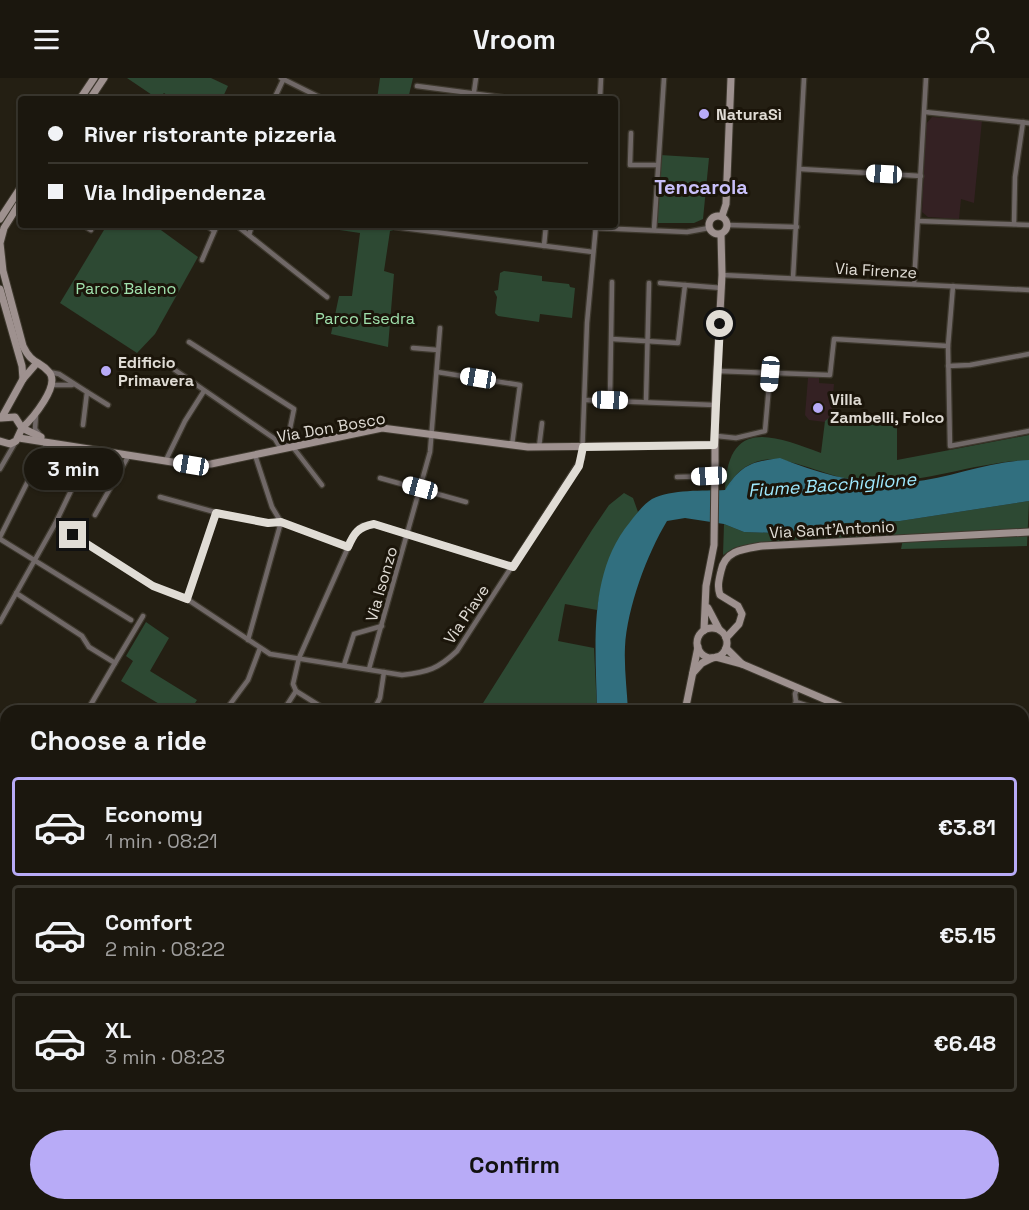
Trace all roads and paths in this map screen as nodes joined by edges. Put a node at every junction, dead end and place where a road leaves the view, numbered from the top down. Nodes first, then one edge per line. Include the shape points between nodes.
1 (94, 78) edge
2 (104, 78) edge
3 (283, 78) edge
4 (476, 78) edge
5 (601, 78) edge
6 (664, 78) edge
7 (731, 78) edge
8 (804, 78) edge
9 (926, 78) edge
10 (417, 86) dead end
11 (82, 96) edge
12 (92, 96) edge
13 (275, 96) edge
14 (317, 96) edge
15 (473, 96) edge
16 (600, 96) edge
17 (925, 112) junction
18 (1026, 122) edge
19 (632, 133) dead end
20 (657, 165) junction
21 (800, 169) junction
22 (921, 176) junction
23 (18, 192) edge
24 (18, 206) edge
25 (722, 216) junction
26 (0, 219) edge
27 (918, 221) junction
28 (730, 224) junction
29 (1014, 224) junction
30 (1029, 225) edge
31 (796, 227) junction
32 (88, 228) edge
33 (210, 228) edge
34 (216, 228) edge
35 (240, 228) edge
36 (251, 228) edge
37 (410, 228) edge
38 (455, 228) edge
39 (546, 228) edge
40 (596, 228) edge
41 (618, 228) edge
42 (709, 228) junction
43 (91, 230) dead end
44 (654, 230) junction
45 (214, 231) junction
46 (454, 234) junction
47 (721, 234) junction
48 (249, 235) junction
49 (544, 246) junction
50 (593, 252) junction
51 (202, 260) dead end
52 (722, 275) junction
53 (793, 278) junction
54 (612, 282) dead end
55 (649, 283) dead end
56 (660, 283) dead end
57 (914, 284) junction
58 (685, 285) junction
59 (952, 286) junction
60 (722, 288) junction
61 (0, 289) edge
62 (1029, 291) edge
63 (327, 297) dead end
64 (440, 328) dead end
65 (612, 339) junction
66 (189, 342) dead end
67 (648, 342) junction
68 (948, 346) junction
69 (413, 348) dead end
70 (438, 350) junction
71 (1029, 354) edge
72 (36, 364) junction
73 (948, 366) junction
74 (175, 370) dead end
75 (718, 371) junction
76 (49, 372) junction
77 (437, 372) junction
78 (770, 374) junction
79 (23, 379) junction
80 (74, 385) junction
81 (51, 386) junction
82 (204, 391) junction
83 (87, 392) junction
84 (717, 396) junction
85 (585, 400) junction
86 (610, 400) junction
87 (646, 401) junction
88 (108, 405) dead end
89 (715, 405) junction
90 (36, 415) junction
91 (1, 417) edge
92 (542, 423) dead end
93 (83, 425) dead end
94 (22, 428) junction
95 (1029, 431) edge
96 (432, 434) junction
97 (717, 436) junction
98 (41, 437) junction
99 (18, 440) junction
100 (1, 442) edge
101 (49, 442) junction
102 (304, 444) junction
103 (512, 445) junction
104 (714, 445) junction
105 (539, 447) junction
106 (583, 447) junction
107 (91, 448) junction
108 (286, 448) junction
109 (129, 454) junction
110 (255, 455) junction
111 (302, 456) junction
112 (5, 458) junction
113 (166, 460) junction
114 (0, 469) edge
115 (714, 476) junction
116 (677, 477) dead end
117 (380, 478) dead end
118 (322, 485) dead end
119 (420, 488) junction
120 (160, 497) dead end
121 (466, 502) dead end
122 (216, 513) junction
123 (95, 515) dead end
124 (281, 522) junction
125 (55, 524) junction
126 (1029, 532) edge
127 (408, 534) junction
128 (0, 538) edge
129 (348, 547) junction
130 (34, 558) junction
131 (513, 567) junction
132 (16, 593) junction
133 (187, 599) junction
134 (707, 606) junction
135 (143, 616) dead end
136 (132, 620) dead end
137 (0, 622) edge
138 (382, 626) junction
139 (735, 629) junction
140 (704, 630) junction
141 (720, 630) junction
142 (726, 638) junction
143 (248, 640) junction
144 (698, 646) junction
145 (260, 648) junction
146 (726, 648) junction
147 (714, 657) junction
148 (299, 658) junction
149 (115, 663) junction
150 (742, 664) junction
151 (344, 665) junction
152 (369, 669) junction
153 (384, 672) junction
154 (692, 675) junction
155 (798, 687) junction
156 (296, 691) junction
157 (809, 692) junction
158 (796, 702) junction
159 (804, 704) junction
160 (90, 705) edge
161 (229, 705) edge
162 (287, 705) edge
163 (318, 705) edge
164 (376, 705) edge
165 (686, 705) edge
166 (794, 705) edge
167 (807, 705) edge
168 (838, 705) edge

1 - 11 street
2 - 12 street
3 - 13 street
3 - 14 street
4 - 15 street
5 - 16 street
6 - 20 street
7 - 25 street via 726,204
8 - 21 street
9 - 17 street
10 - 15 street
17 - 18 street
17 - 22 street
18 - 29 street via 1015,177
19 - 20 street via 630,165
20 - 44 street
21 - 22 street
21 - 31 street
22 - 27 street
23 - 26 street
24 - 72 street via 4,228 1,255 23,346
25 - 28 street
25 - 42 street via 713,217
27 - 29 street
27 - 57 street
28 - 31 street
28 - 47 street
29 - 30 street
31 - 53 street
32 - 43 street
33 - 45 street
34 - 45 street
35 - 48 street
36 - 48 street
37 - 46 street
38 - 46 street
39 - 49 street
40 - 50 street, Via Piave
41 - 44 street
42 - 44 street via 687,232
42 - 47 street
45 - 51 street
46 - 49 street
47 - 52 street
48 - 63 street
49 - 50 street
50 - 85 street, Via Piave
52 - 53 street, Via Firenze
52 - 60 street
53 - 57 street, Via Firenze
54 - 65 street
55 - 67 street
56 - 58 street
57 - 59 street, Via Firenze
58 - 60 street
58 - 67 street via 678,343
59 - 62 street, Via Firenze
59 - 68 street
60 - 75 street
61 - 79 street
64 - 70 street, Via Isonzo
65 - 67 street
65 - 86 street
66 - 108 street via 294,409
67 - 87 street
68 - 73 street
68 - 78 street via 834,339 830,375
69 - 70 street
70 - 77 street, Via Isonzo
71 - 73 street
72 - 76 street
72 - 79 street
73 - 95 street via 950,446
74 - 82 street
75 - 78 street
75 - 84 street
76 - 80 street
76 - 81 street
77 - 96 street, Via Isonzo
77 - 103 street via 520,385
78 - 97 street via 765,431 736,438
79 - 91 street
80 - 81 street
80 - 83 street
81 - 90 street
82 - 108 street
82 - 113 street
83 - 88 street
83 - 93 street
84 - 89 street
84 - 97 street
85 - 86 street
85 - 106 street, Via Piave
86 - 87 street
87 - 89 street
89 - 104 street
90 - 94 street
90 - 98 street via 35,429
91 - 94 street via 15,417
92 - 105 street
94 - 98 street
94 - 99 street
96 - 102 street, Via Don Bosco via 382,429
96 - 103 street, Via Don Bosco
96 - 119 street, Via Isonzo
97 - 115 street
98 - 101 street
99 - 100 street, Via Don Bosco
99 - 101 street, Via Don Bosco
99 - 112 street
100 - 112 street
101 - 107 street, Via Don Bosco
101 - 128 street
102 - 108 street, Via Don Bosco
102 - 111 street
103 - 105 street, Via Don Bosco
104 - 106 street, Via Don Bosco
104 - 115 street
105 - 106 street, Via Don Bosco
106 - 131 street, Via Piave via 579,466
107 - 109 street, Via Don Bosco
107 - 125 street
108 - 110 street, Via Don Bosco
108 - 111 street
109 - 113 street, Via Don Bosco
109 - 123 street
110 - 113 street, Via Don Bosco via 211,464
110 - 124 street
111 - 118 street
112 - 114 street
115 - 116 street
115 - 134 street via 714,545 706,586
117 - 119 street
119 - 121 street
119 - 127 street, Via Isonzo
120 - 122 street
122 - 124 street
122 - 133 street
124 - 129 street
124 - 143 street
125 - 130 street
125 - 133 street, Via Piave via 153,586
126 - 139 street, Via Sant'Antonio via 738,550 725,559 718,588 720,595 741,610 742,619
127 - 129 street via 374,524 362,526
127 - 131 street
127 - 138 street, Via Isonzo
128 - 130 street
129 - 148 street
130 - 132 street
130 - 136 street
131 - 153 street, Via Piave via 458,651 441,666 423,673
132 - 137 street
132 - 149 street
133 - 143 street, Via Piave
134 - 140 street
134 - 141 street
135 - 149 street
138 - 151 street via 354,634
138 - 152 street, Via Isonzo
139 - 141 street
139 - 142 street
140 - 141 street
140 - 144 street
141 - 142 street
142 - 146 street
143 - 145 street, Via Piave
144 - 147 street via 703,654
144 - 154 street
145 - 148 street, Via Piave via 270,654
145 - 161 street via 248,680
146 - 147 street
146 - 150 street
147 - 150 street
147 - 154 street
148 - 151 street, Via Piave
148 - 156 street via 293,684
149 - 160 street
150 - 155 street
151 - 152 street, Via Piave
152 - 153 street, Via Piave
153 - 164 street
154 - 165 street
155 - 157 street
155 - 158 street
156 - 162 street
156 - 163 street
157 - 159 street
157 - 168 street
158 - 159 street
158 - 166 street
159 - 167 street

